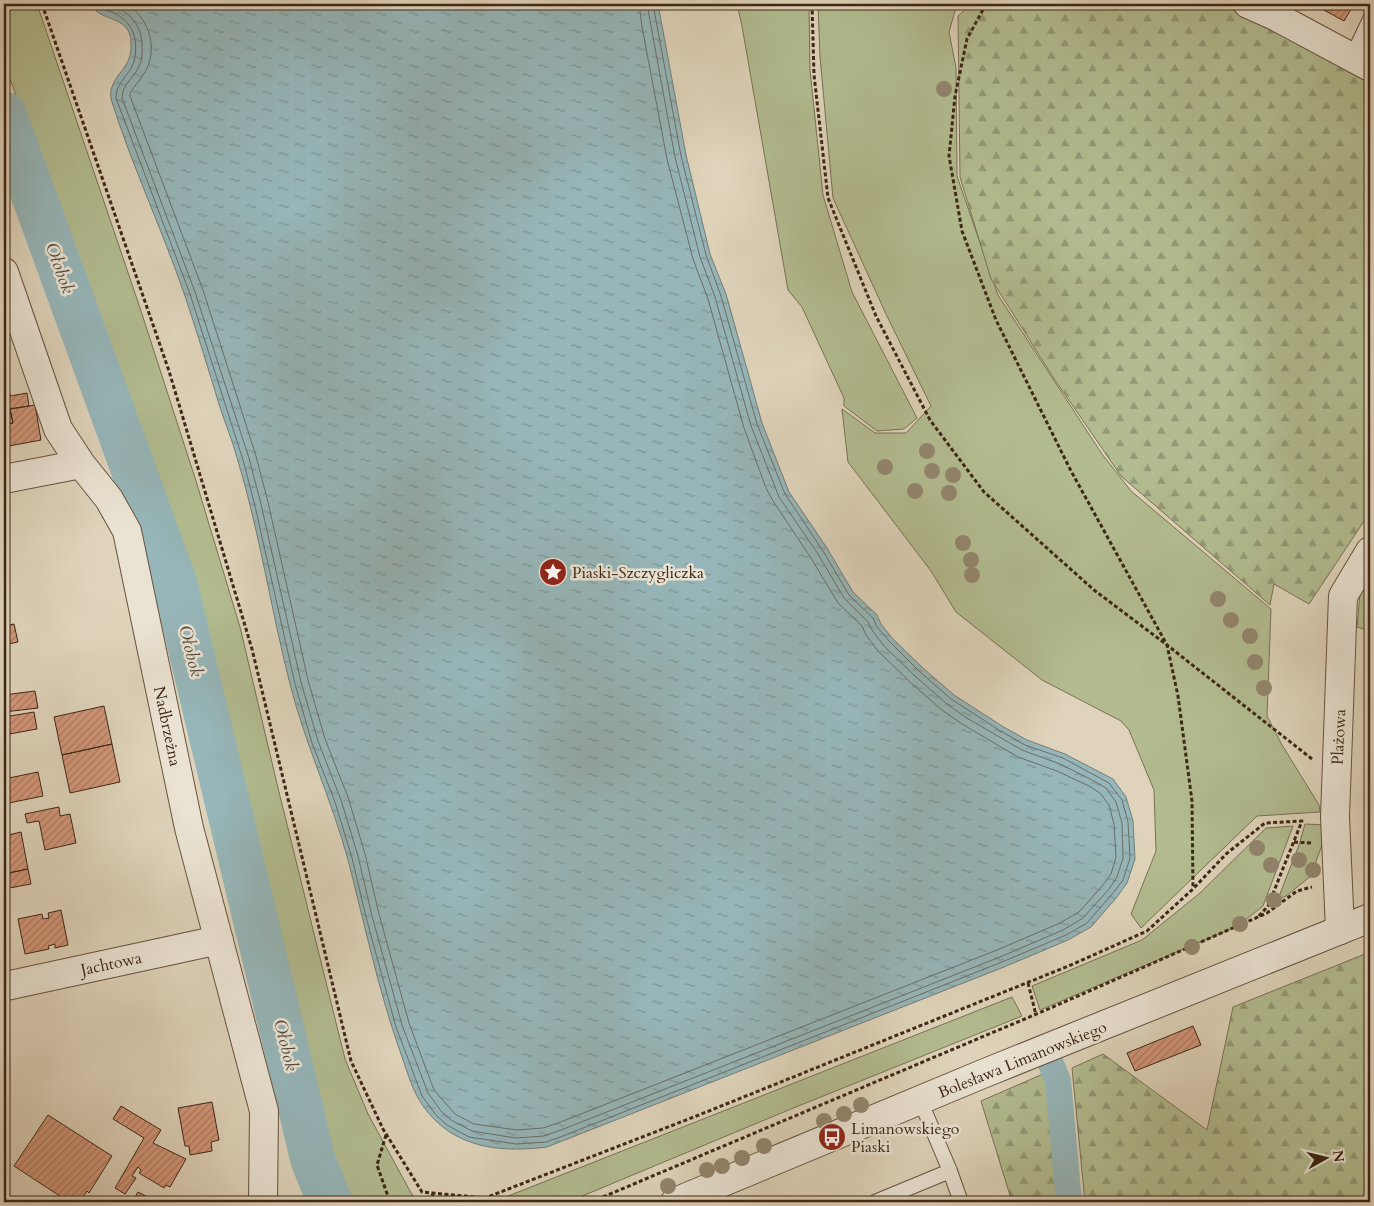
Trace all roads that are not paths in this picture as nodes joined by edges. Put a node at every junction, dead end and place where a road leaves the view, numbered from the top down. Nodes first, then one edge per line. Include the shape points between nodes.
1 (1248, 4) edge
2 (1278, 10) edge
3 (1370, 19) edge
4 (1361, 62) edge
5 (4, 272) edge
6 (81, 464) junction
7 (4, 479) edge
8 (1370, 552) edge
9 (1370, 918) edge
10 (1340, 930) junction
11 (219, 940) junction
12 (4, 984) edge
13 (920, 1100) junction
14 (950, 1171) junction
15 (263, 1202) edge
16 (674, 1202) edge
17 (874, 1202) edge
18 (961, 1202) edge

1 - 2 street
2 - 4 street
3 - 4 lane
5 - 6 street, Nadbrzeżna via 58,429
6 - 7 street
6 - 11 street, Nadbrzeżna via 109,499 127,531 189,828
8 - 10 street, Plażowa via 1343,596 1335,817
9 - 10 street, Bolesława Limanowskiego
10 - 13 street, Bolesława Limanowskiego
11 - 12 street, Jachtowa
11 - 15 street, Nadbrzeżna via 264,1111
13 - 14 lane
13 - 16 street, Bolesława Limanowskiego
14 - 17 lane
14 - 18 lane

